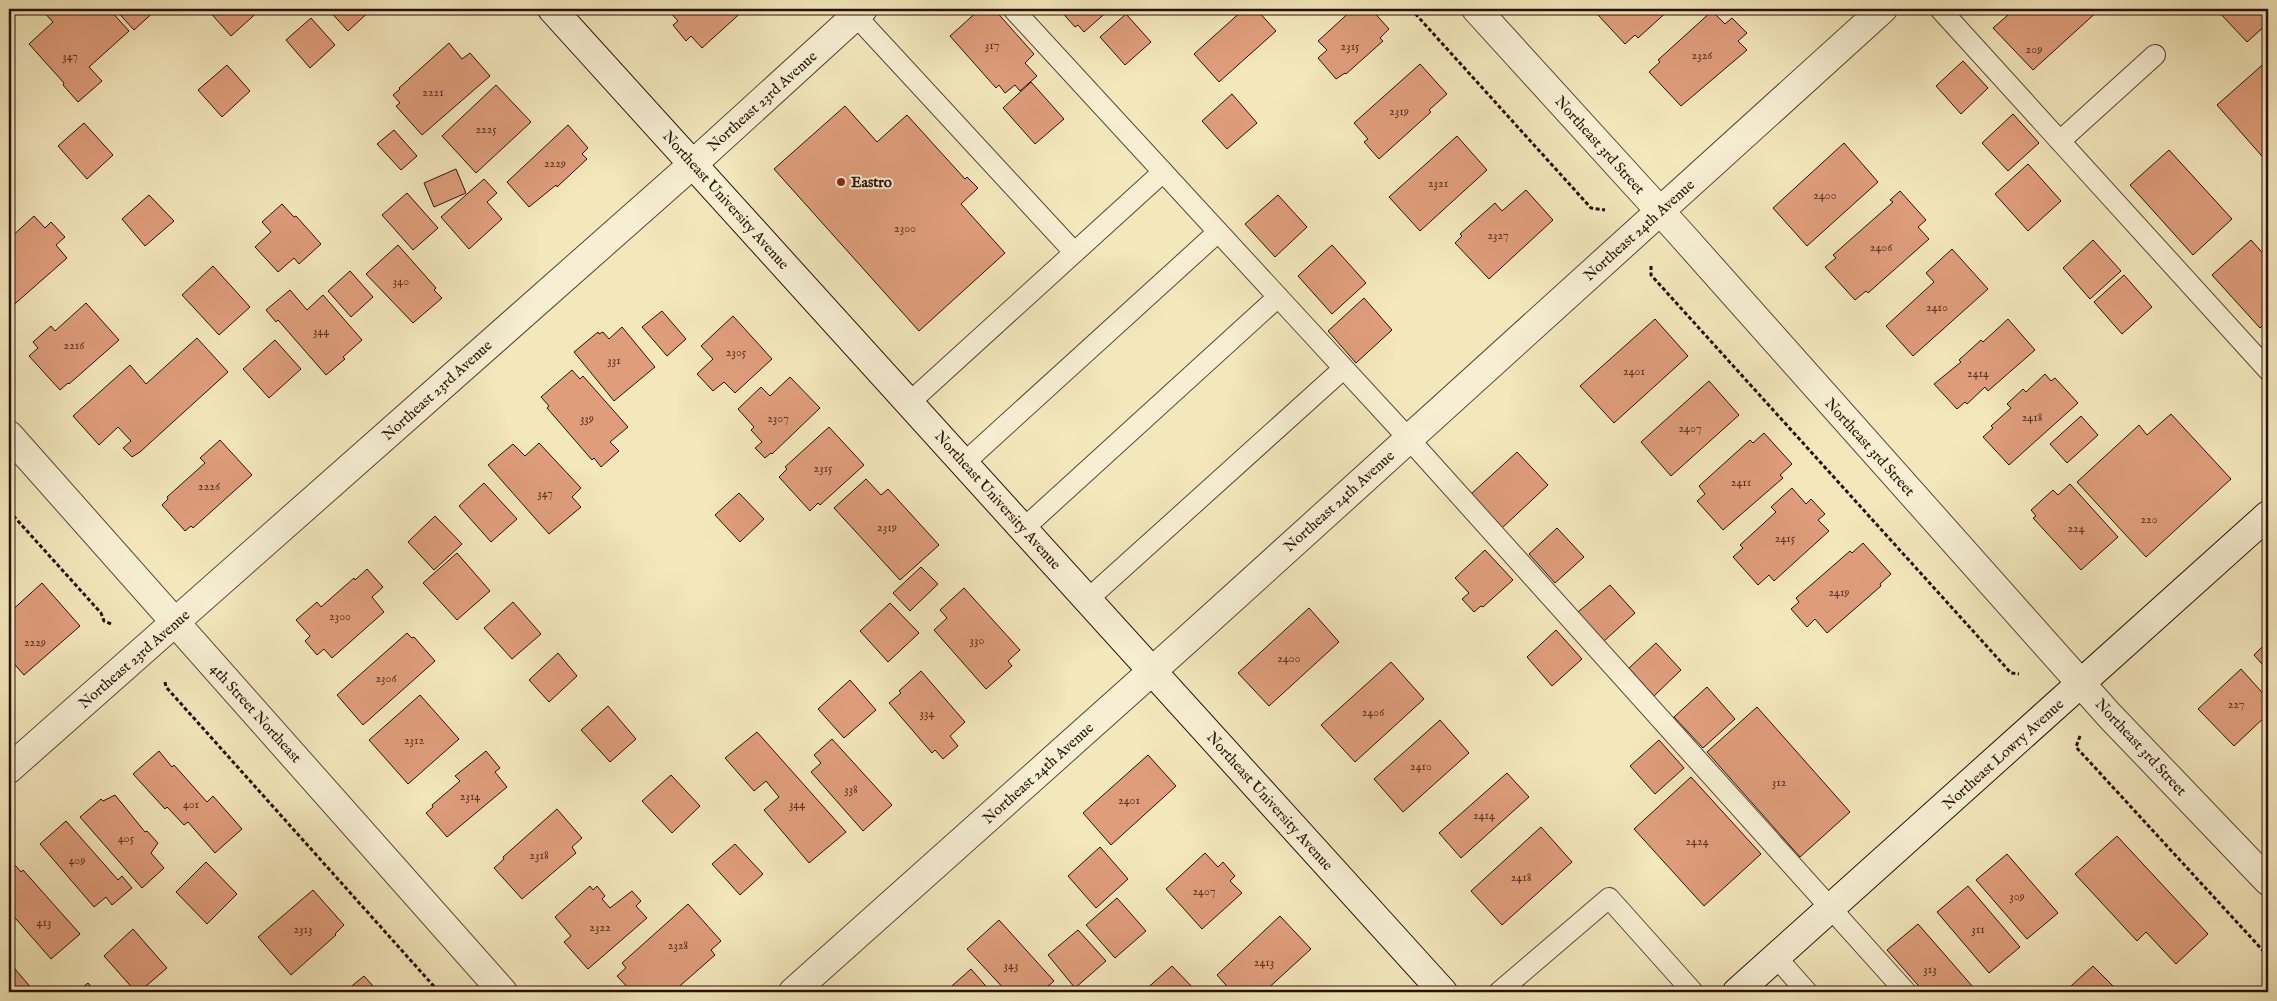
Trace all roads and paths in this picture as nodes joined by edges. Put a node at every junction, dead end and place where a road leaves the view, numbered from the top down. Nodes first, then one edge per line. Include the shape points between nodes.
1 (552, 9) edge
2 (1013, 9) edge
3 (1411, 9) edge
4 (1476, 9) edge
5 (1883, 9) edge
6 (1940, 9) edge
7 (860, 12) edge
8 (2155, 55) dead end
9 (2060, 141) junction
10 (693, 164) junction
11 (1163, 172) junction
12 (1605, 210) dead end
13 (1660, 211) junction
14 (1218, 232) junction
15 (1074, 252) junction
16 (1651, 260) dead end
17 (1278, 297) junction
18 (1343, 369) junction
19 (2268, 370) edge
20 (910, 402) junction
21 (9, 435) edge
22 (1408, 438) junction
23 (964, 462) junction
24 (9, 511) edge
25 (2268, 515) edge
26 (1023, 529) junction
27 (1087, 600) junction
28 (175, 622) junction
29 (112, 624) dead end
30 (1152, 671) junction
31 (2019, 674) dead end
32 (165, 682) dead end
33 (2082, 683) junction
34 (2080, 736) dead end
35 (9, 769) edge
36 (2268, 881) edge
37 (1830, 909) junction
38 (2268, 956) edge
39 (1776, 957) junction
40 (439, 992) edge
41 (503, 992) edge
42 (793, 992) edge
43 (1443, 992) edge
44 (1499, 992) edge
45 (1693, 992) edge
46 (1737, 992) edge
47 (1807, 992) edge
48 (1906, 992) edge

1 - 10 street, Northeast University Avenue
2 - 11 lane
3 - 12 path via 1592,208
4 - 13 street, Northeast 3rd Street
5 - 13 street, Northeast 24th Avenue
6 - 9 lane
7 - 10 street, Northeast 23rd Avenue
7 - 15 lane
8 - 9 lane
9 - 19 lane
10 - 20 street, Northeast University Avenue
10 - 28 street, Northeast 23rd Avenue
11 - 14 lane
11 - 15 lane
13 - 22 street, Northeast 24th Avenue
13 - 33 street, Northeast 3rd Street
14 - 17 lane
14 - 23 lane
15 - 20 lane
16 - 31 path via 1651,275 2011,673
17 - 18 lane
17 - 26 lane
18 - 22 lane
18 - 27 lane
20 - 23 street, Northeast University Avenue
21 - 28 street, 4th Street Northeast
22 - 30 street, Northeast 24th Avenue
22 - 37 lane
23 - 26 street, Northeast University Avenue
24 - 29 path via 101,613 104,621
25 - 33 street, Northeast Lowry Avenue
26 - 27 street, Northeast University Avenue
27 - 30 street, Northeast University Avenue
28 - 35 street, Northeast 23rd Avenue
28 - 41 street, 4th Street Northeast
30 - 42 street, Northeast 24th Avenue
30 - 43 street, Northeast University Avenue
32 - 40 path via 166,687
33 - 36 street, Northeast 3rd Street
33 - 37 street, Northeast Lowry Avenue
34 - 38 path via 2076,747
37 - 39 street, Northeast Lowry Avenue
37 - 48 lane
39 - 46 street, Northeast Lowry Avenue
39 - 47 lane
44 - 45 lane via 1609,898

